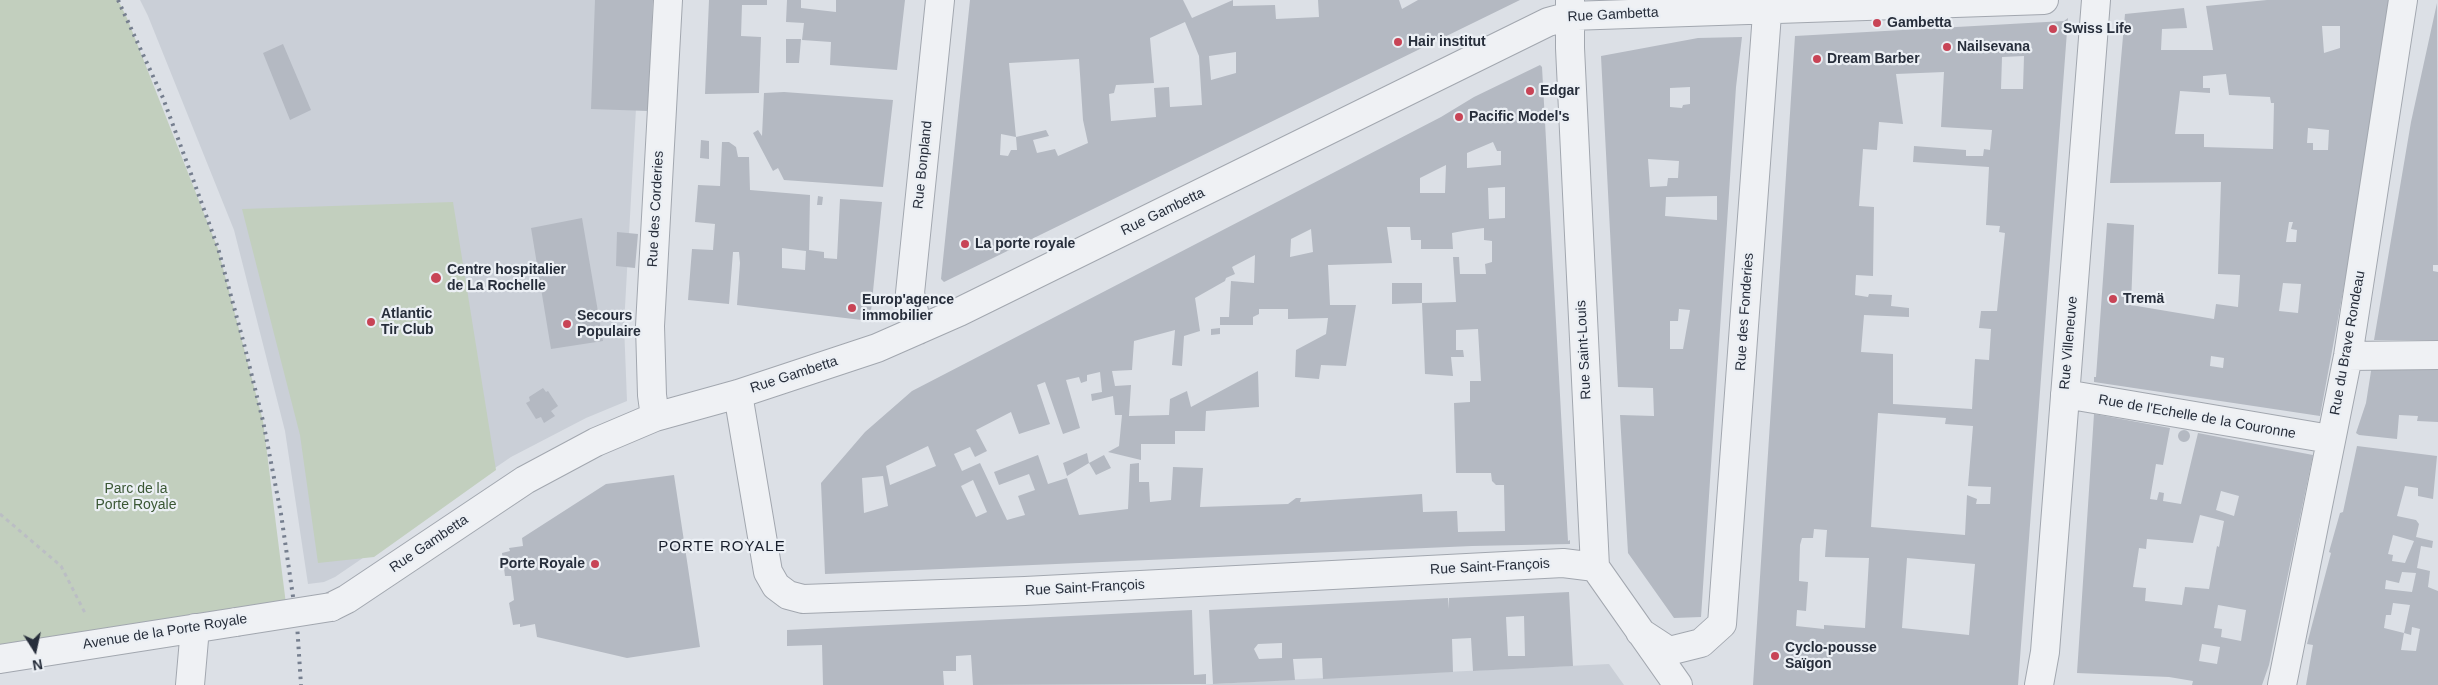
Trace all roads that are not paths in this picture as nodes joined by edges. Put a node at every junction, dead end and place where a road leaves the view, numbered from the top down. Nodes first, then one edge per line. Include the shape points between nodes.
1 (668, 0) edge
2 (940, 0) edge
3 (2044, 0) edge
4 (2096, 0) edge
5 (2403, 0) edge
6 (1768, 5) edge
7 (1570, 8) edge
8 (918, 330) junction
9 (2438, 355) edge
10 (2348, 356) junction
11 (738, 394) junction
12 (2065, 394) junction
13 (655, 417) junction
14 (2330, 439) junction
15 (1594, 567) junction
16 (331, 607) joint
17 (195, 628) junction
18 (1640, 632) junction
19 (0, 659) edge
20 (1680, 682) edge
21 (190, 685) edge
22 (2040, 685) edge
23 (2282, 685) edge

1 - 13 street, Rue des Corderies via 650,326
2 - 8 street, Rue Bonpland via 910,293
3 - 6 street, Rue Gambetta
4 - 12 street, Rue Villeneuve
5 - 10 street, Rue du Brave Rondeau
6 - 7 street, Rue Gambetta
6 - 18 street, Rue des Fonderies via 1722,624 1701,643 1670,651
7 - 8 street, Rue Gambetta via 1548,22
7 - 15 street, Rue Saint-Louis
8 - 11 street, Rue Gambetta via 877,348
9 - 10 street
10 - 14 street, Rue du Brave Rondeau
11 - 13 street, Rue Gambetta
11 - 15 street, Rue Saint-François via 768,572 776,586 788,595 803,599 1564,564
12 - 14 street, Rue de l'Echelle de la Couronne
12 - 22 street, Rue Villeneuve
13 - 16 street, Rue Gambetta via 596,442 525,480
14 - 23 street, Rue du Brave Rondeau
15 - 18 street
16 - 17 street, Avenue de la Porte Royale, bridge
17 - 19 street, Avenue de la Porte Royale
17 - 21 street
18 - 20 street

